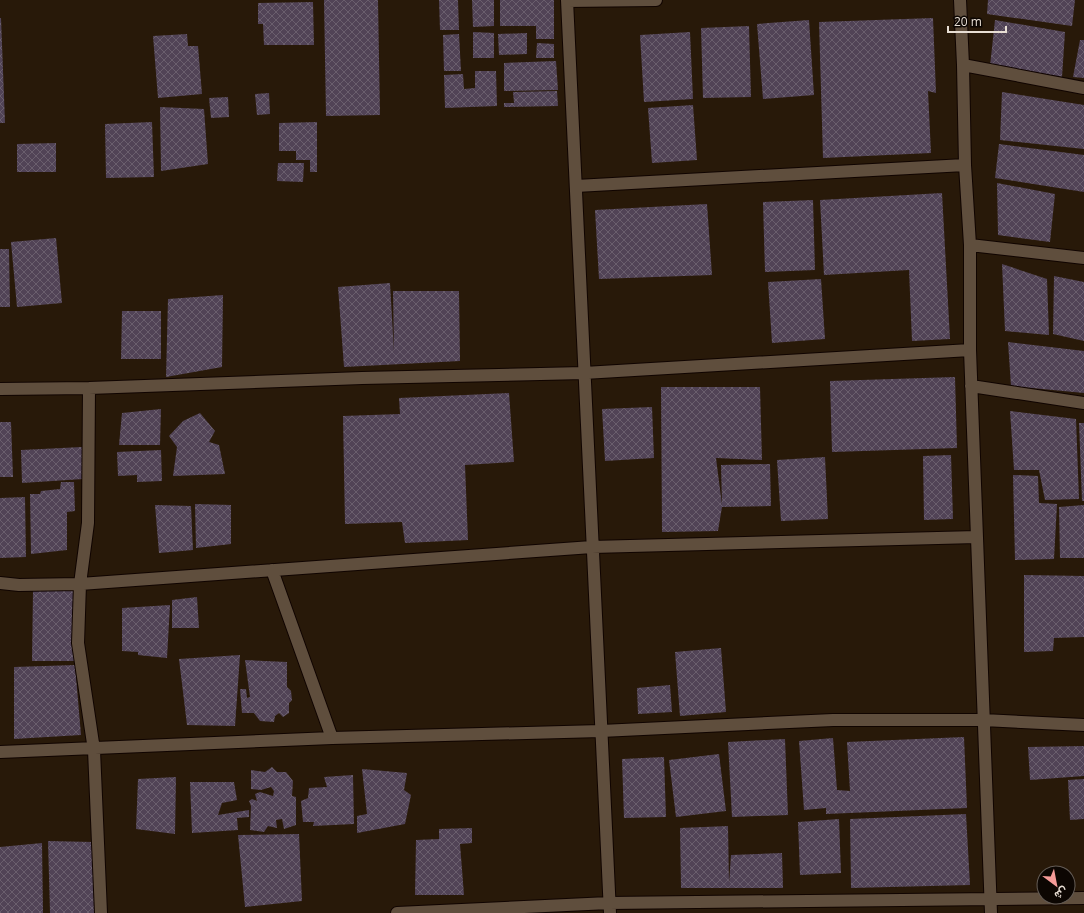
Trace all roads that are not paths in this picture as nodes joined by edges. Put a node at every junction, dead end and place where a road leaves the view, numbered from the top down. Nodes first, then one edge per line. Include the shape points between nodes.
1 (656, 0) edge
2 (960, 0) edge
3 (567, 1) edge
4 (963, 65) junction
5 (1084, 88) edge
6 (964, 165) junction
7 (576, 186) junction
8 (970, 245) junction
9 (1084, 258) edge
10 (970, 350) junction
11 (584, 373) junction
12 (971, 386) junction
13 (89, 388) junction
14 (0, 389) edge
15 (1084, 403) edge
16 (977, 537) junction
17 (592, 547) junction
18 (272, 570) junction
19 (0, 583) edge
20 (80, 584) junction
21 (983, 720) junction
22 (1084, 725) edge
23 (601, 732) junction
24 (332, 738) junction
25 (94, 750) junction
26 (0, 752) edge
27 (1084, 898) edge
28 (990, 900) junction
29 (609, 908) edge
30 (101, 913) edge
31 (397, 913) edge
32 (991, 913) edge

1 - 3 street
2 - 4 street
3 - 7 street
4 - 5 street
4 - 6 street
6 - 7 street
6 - 8 street
7 - 11 street
8 - 9 street
8 - 10 street
10 - 11 street
10 - 12 street
11 - 13 street
11 - 17 street
12 - 15 street
12 - 16 street
13 - 14 street
13 - 20 street via 88,523
16 - 17 street
16 - 21 street
17 - 18 street
17 - 23 street
18 - 20 street
18 - 24 street
19 - 20 street
20 - 25 street via 78,643
21 - 22 street
21 - 23 street via 833,720
21 - 28 street
23 - 24 street
23 - 29 street
24 - 25 street
25 - 26 street
25 - 30 street
27 - 28 street
28 - 29 street
28 - 32 street
29 - 31 street

